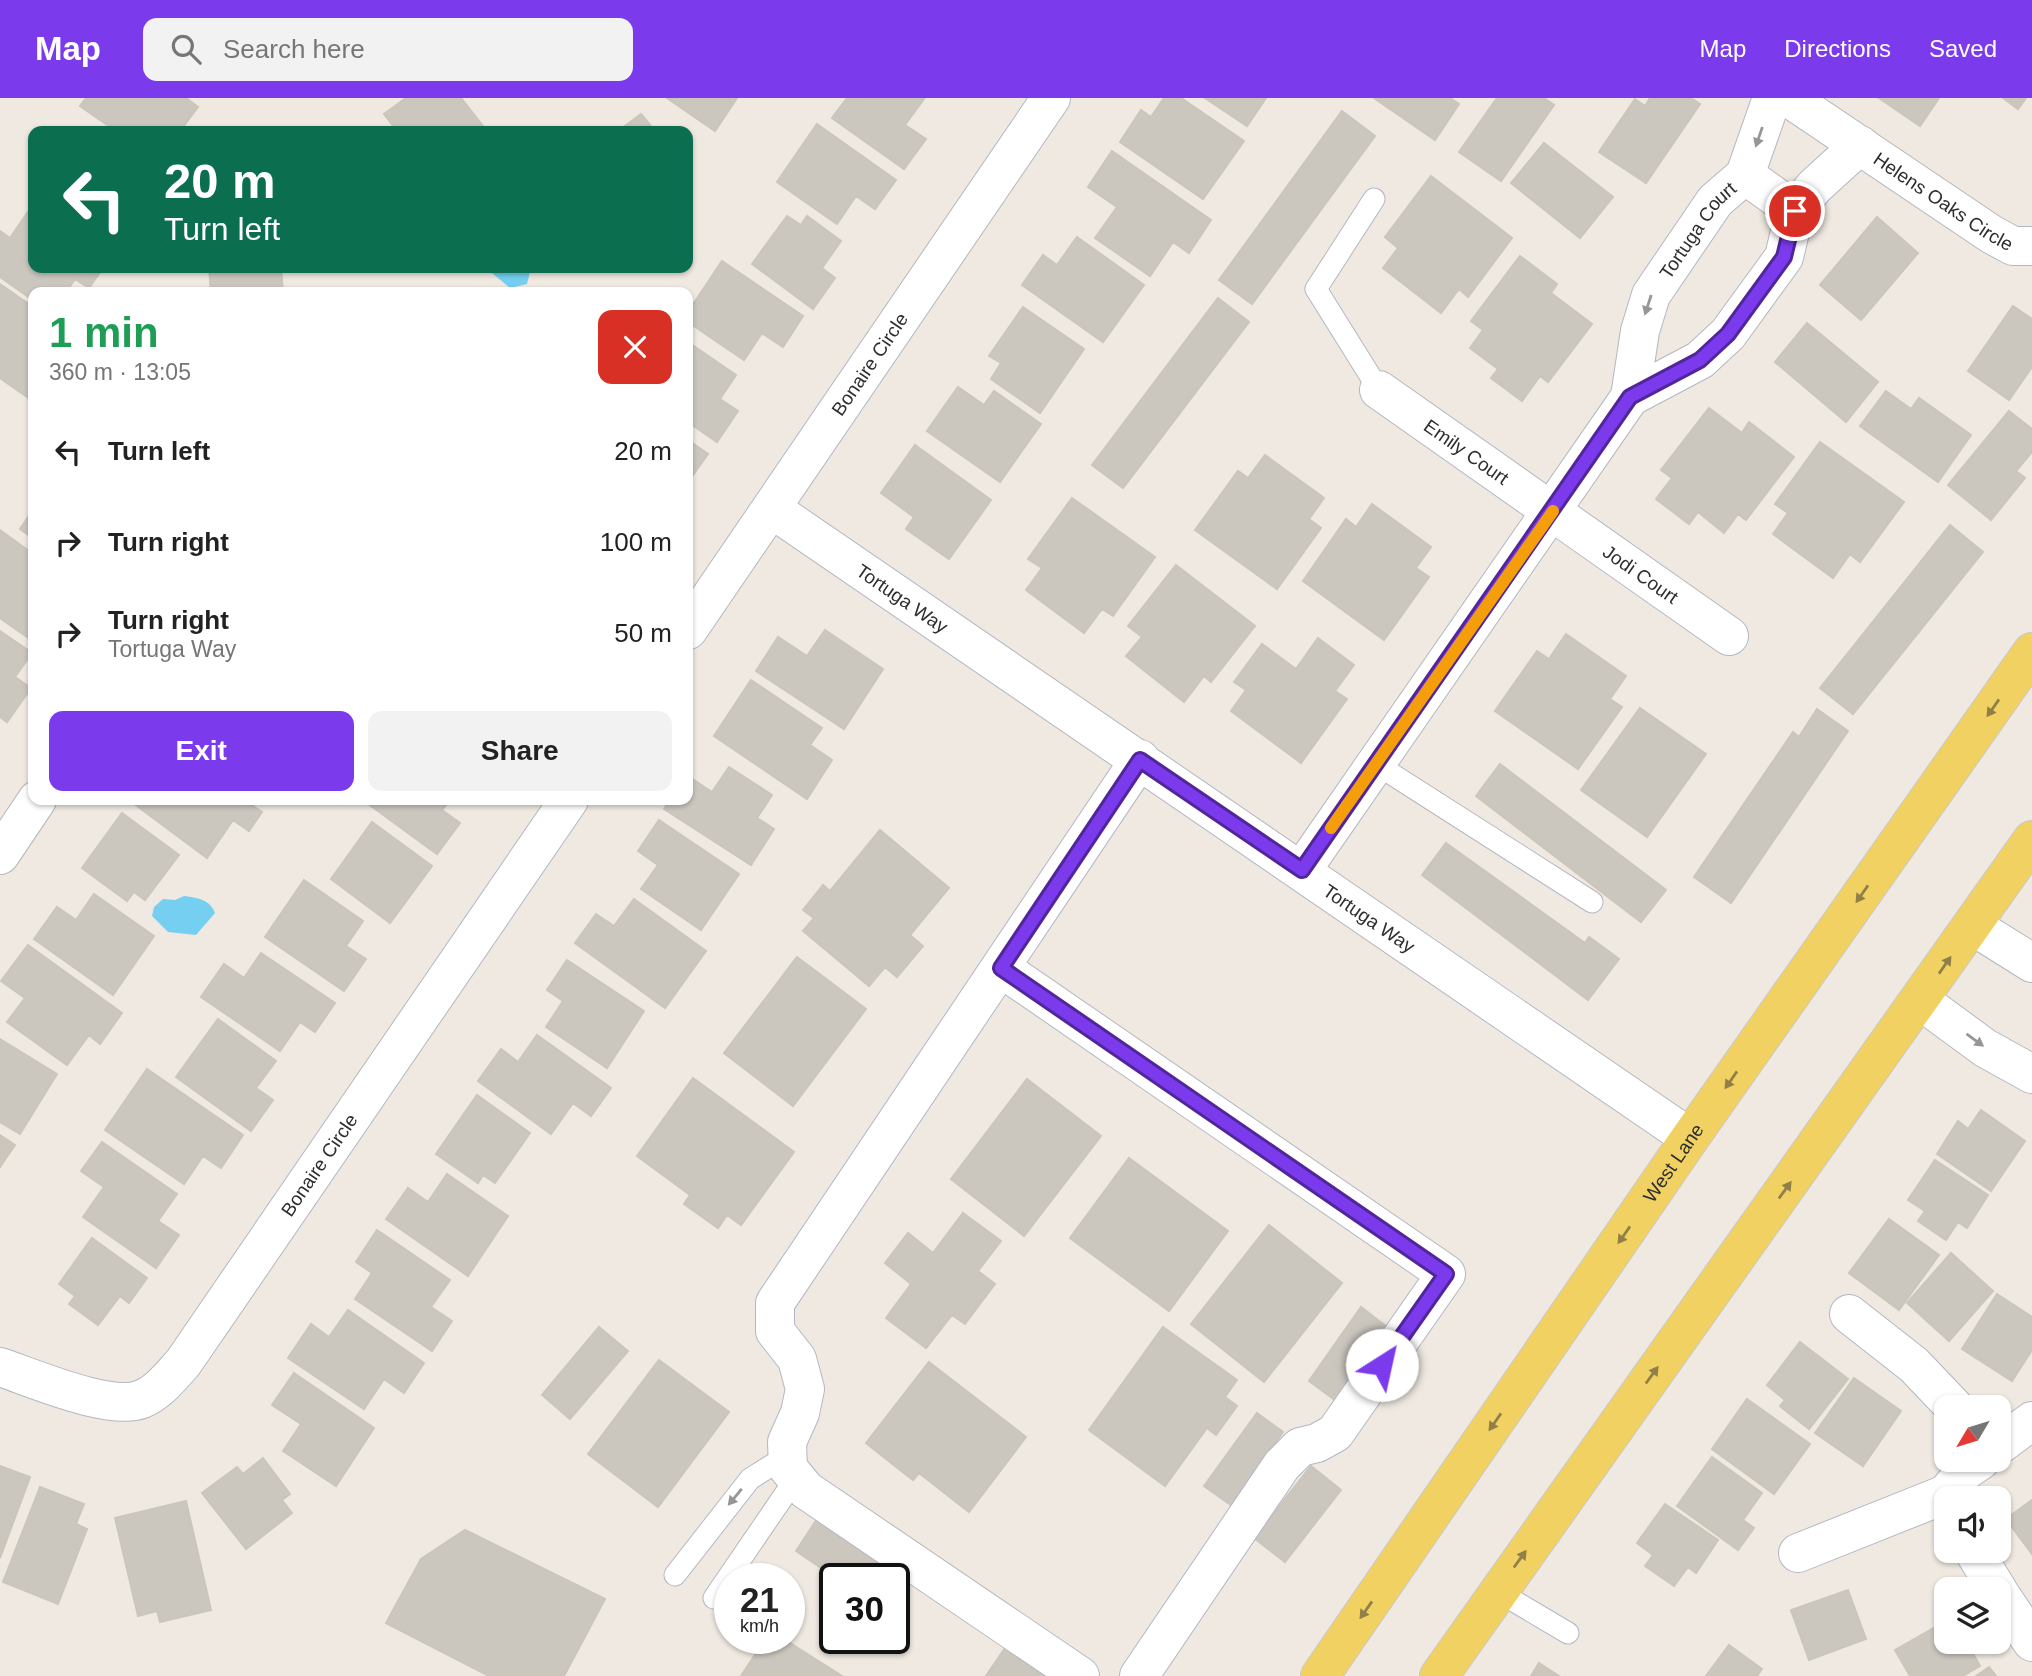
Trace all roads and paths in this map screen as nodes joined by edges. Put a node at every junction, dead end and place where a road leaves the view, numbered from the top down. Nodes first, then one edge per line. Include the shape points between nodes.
1 (1051, 98) edge
2 (1772, 98) edge
3 (1790, 98) edge
4 (1860, 145) junction
5 (1745, 175) junction
6 (1374, 199) dead end
7 (1795, 211) junction
8 (2032, 246) edge
9 (1379, 390) joint
10 (1630, 397) junction
11 (772, 509) junction
12 (1553, 512) junction
13 (693, 623) edge
14 (1729, 636) dead end
15 (2032, 652) edge
16 (1140, 760) junction
17 (1376, 764) junction
18 (34, 805) edge
19 (566, 805) edge
20 (2032, 840) edge
21 (0, 855) edge
22 (1302, 870) junction
23 (1592, 902) dead end
24 (1973, 926) junction
25 (2032, 963) edge
26 (1001, 968) junction
27 (1920, 1000) junction
28 (2032, 1074) edge
29 (1690, 1138) junction
30 (1849, 1314) dead end
31 (0, 1367) edge
32 (1943, 1395) edge
33 (2032, 1421) edge
34 (2011, 1436) edge
35 (792, 1466) junction
36 (1934, 1501) edge
37 (1798, 1553) dead end
38 (735, 1563) edge
39 (675, 1575) dead end
40 (1497, 1591) junction
41 (2011, 1610) edge
42 (1568, 1633) dead end
43 (2032, 1642) edge
44 (1322, 1675) edge
45 (1080, 1676) edge
46 (1139, 1676) edge
47 (1439, 1676) edge

1 - 11 street, Bonaire Circle
2 -> 5 street
3 - 4 street, Helens Oaks Circle
4 - 7 street, Helens Oaks Circle
4 - 8 street, Helens Oaks Circle via 1991,234 2013,246
5 - 7 street, Tortuga Court
5 -> 10 street, Tortuga Court via 1715,201 1651,295 1640,331
6 - 9 lane via 1316,289
7 - 10 street, Tortuga Court via 1784,257 1728,334 1700,360
9 - 12 street, Emily Court
10 - 12 street, Tortuga Court
11 - 13 street, Bonaire Circle
11 - 16 street, Tortuga Way
12 - 14 street, Jodi Court
12 - 17 street, Tortuga Court
15 -> 29 main road, West Lane
16 - 22 street, Tortuga Way
16 - 26 street
17 - 22 street, Tortuga Court
17 - 23 lane
18 - 21 street
19 - 31 street, Bonaire Circle via 183,1363 161,1386 141,1400 117,1402
20 - 24 main road
22 - 29 street, Tortuga Way
24 - 25 street
27 -> 24 main road
26 - 35 street via 775,1303 775,1331 797,1359 805,1389 787,1442
26 - 46 street via 1446,1274 1335,1433 1300,1447 1282,1465
27 -> 28 street via 1985,1048
40 -> 27 main road
29 -> 44 main road, West Lane
30 - 32 street via 1914,1365
33 - 34 street
35 - 38 lane
35 -> 39 lane via 750,1479
35 - 45 street via 806,1490
36 - 37 street
40 - 42 lane
40 - 47 main road
41 - 43 street

